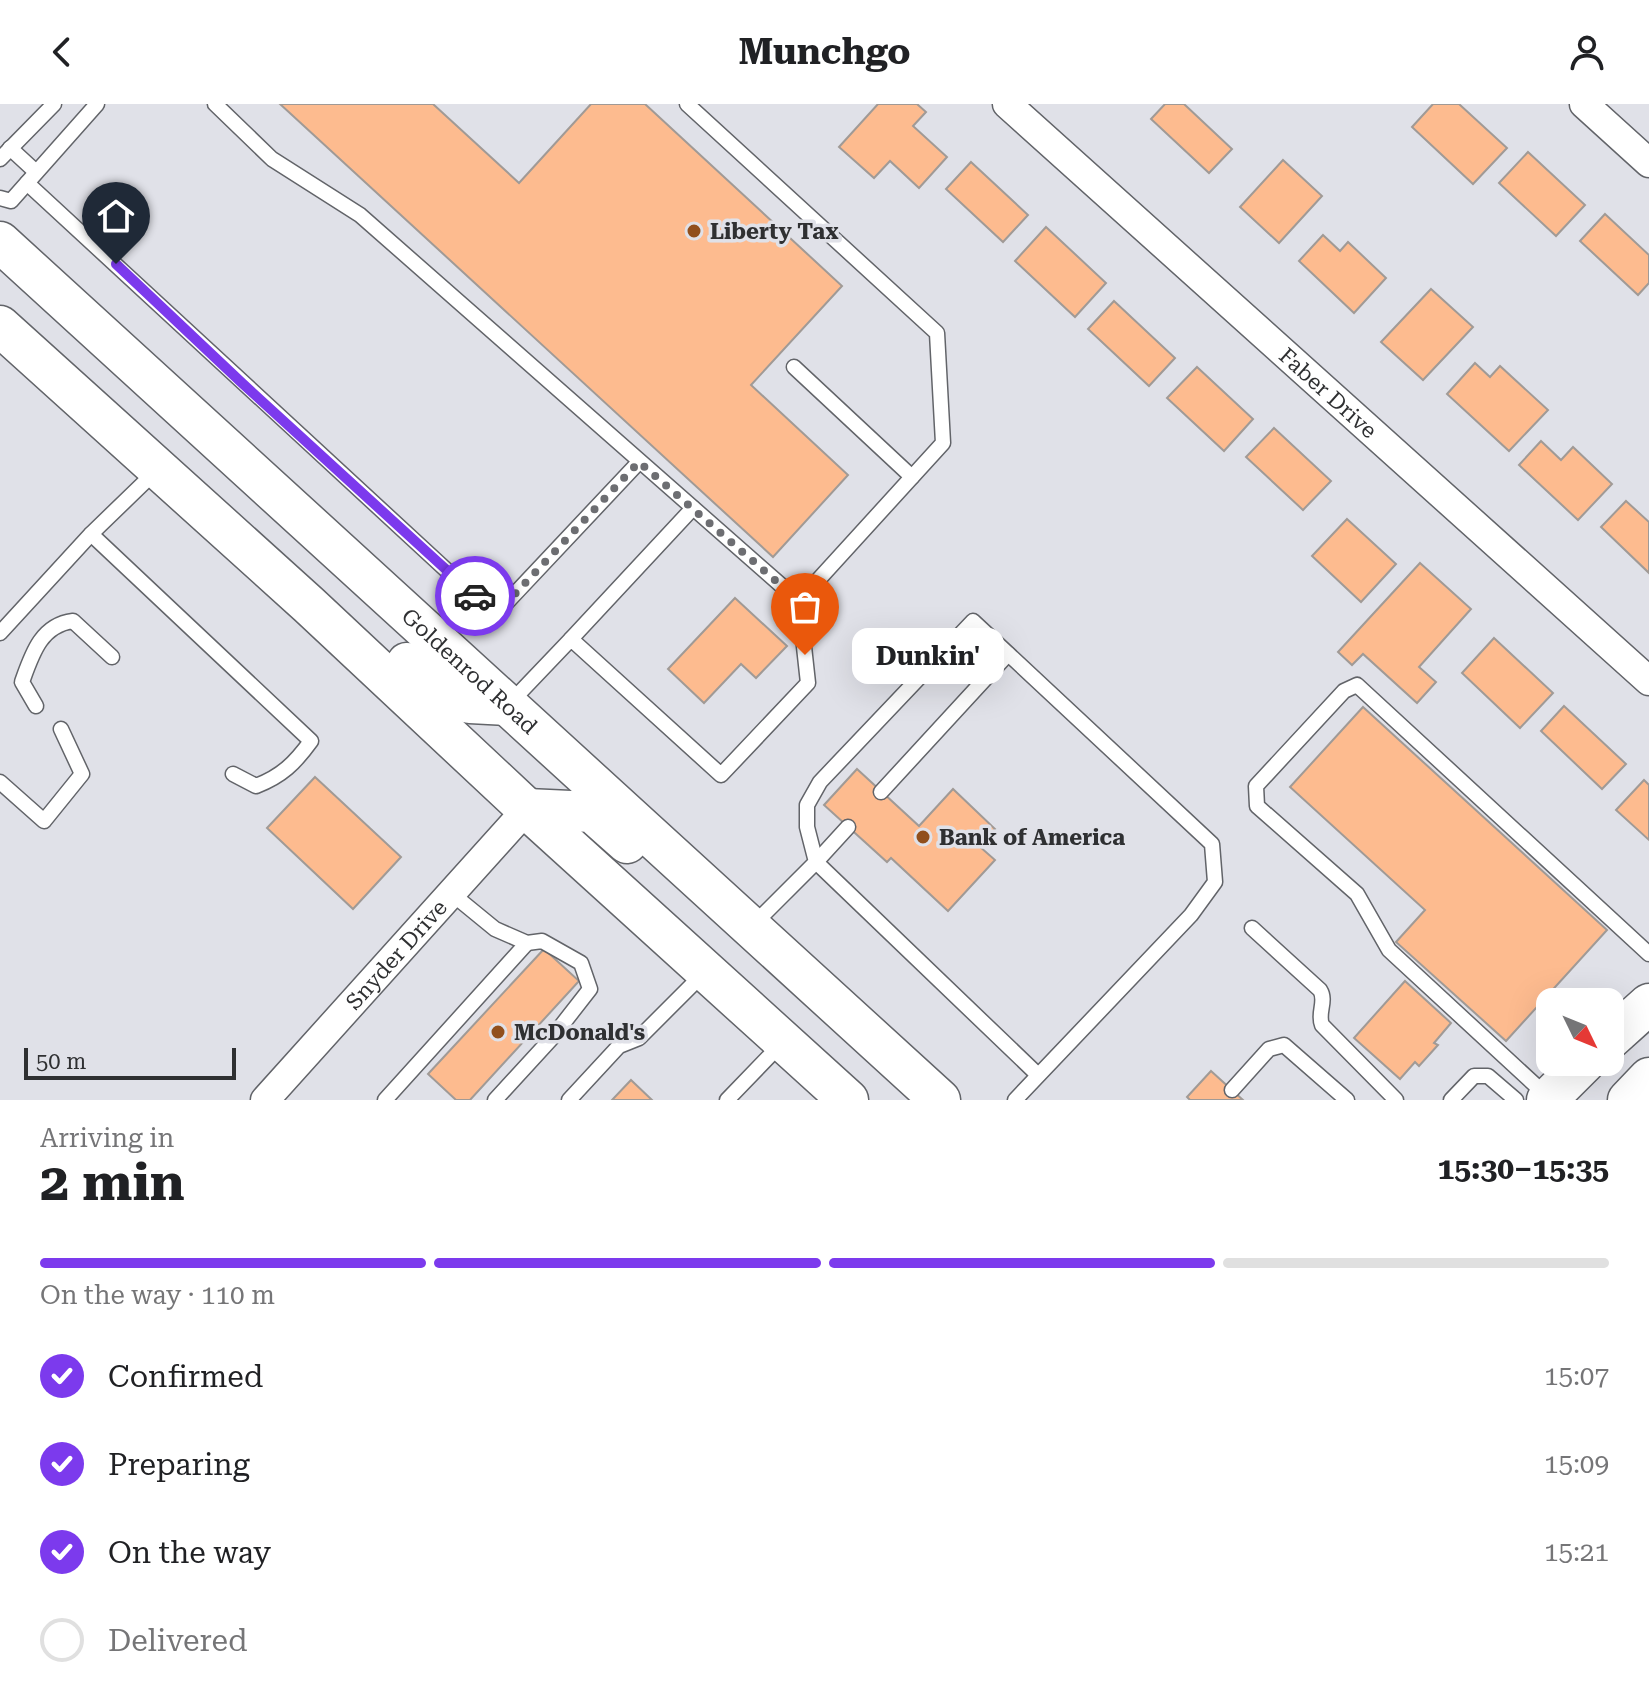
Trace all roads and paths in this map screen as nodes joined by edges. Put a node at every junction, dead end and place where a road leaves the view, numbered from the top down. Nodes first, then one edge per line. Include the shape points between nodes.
1 (54, 104) edge
2 (97, 104) edge
3 (215, 104) edge
4 (687, 104) edge
5 (1007, 104) edge
6 (1584, 104) edge
7 (5, 154) edge
8 (1649, 163) edge
9 (32, 178) junction
10 (0, 198) edge
11 (0, 242) edge
12 (0, 280) edge
13 (0, 326) edge
14 (114, 346) junction
15 (794, 367) dead end
16 (639, 462) junction
17 (158, 469) junction
18 (912, 477) junction
19 (693, 508) junction
20 (91, 534) junction
21 (799, 601) junction
22 (309, 605) junction
23 (0, 633) edge
24 (571, 639) junction
25 (1008, 654) junction
26 (112, 657) dead end
27 (1649, 681) edge
28 (508, 705) junction
29 (36, 706) dead end
30 (61, 729) dead end
31 (233, 774) dead end
32 (0, 782) edge
33 (881, 792) dead end
34 (527, 809) junction
35 (848, 827) dead end
36 (816, 862) junction
37 (692, 872) junction
38 (451, 893) junction
39 (751, 927) junction
40 (1252, 928) dead end
41 (527, 943) junction
42 (1649, 954) edge
43 (706, 971) junction
44 (1649, 1004) edge
45 (1624, 1026) edge
46 (784, 1041) junction
47 (1038, 1075) junction
48 (1567, 1076) edge
49 (1649, 1078) edge
50 (1232, 1090) dead end
51 (1538, 1099) edge
52 (265, 1100) edge
53 (385, 1100) edge
54 (495, 1100) edge
55 (569, 1100) edge
56 (727, 1100) edge
57 (848, 1100) edge
58 (940, 1100) edge
59 (1015, 1100) edge
60 (1347, 1100) edge
61 (1396, 1100) edge
62 (1451, 1100) edge
63 (1628, 1100) edge

1 - 7 lane
2 - 9 lane
3 - 16 lane via 272,159 360,215
4 - 18 lane via 937,333 943,443
5 - 27 street, Faber Drive
6 - 8 street
7 - 9 lane
9 - 10 lane via 11,201
9 - 16 lane via 495,615
11 - 14 main road, Goldenrod Road
12 - 14 main road via 12,282 52,320
13 - 17 main road
14 - 28 main road, Goldenrod Road
15 - 18 lane
16 - 19 lane
17 - 20 lane
17 - 22 main road
18 - 21 lane
19 - 21 lane
19 - 24 lane
20 - 23 lane
20 - 31 lane via 311,741 294,765 276,778 256,786
21 - 24 lane via 808,683 721,775
22 - 28 main road via 335,598 445,697
22 - 34 main road
24 - 28 lane
25 - 33 lane
25 - 36 lane via 973,621 820,782 807,805
25 - 47 lane via 1212,844 1215,882 1191,915
26 - 29 lane via 73,621 57,623 41,637 22,682
28 - 37 main road, Goldenrod Road
30 - 32 lane via 82,774 44,821
34 - 37 main road via 592,812 633,849
34 - 38 street, Snyder Drive
34 - 43 main road
35 - 36 lane
36 - 39 lane
36 - 47 lane
37 - 39 main road, Goldenrod Road
38 - 41 lane via 495,929
38 - 52 street, Snyder Drive
39 - 58 main road, Goldenrod Road
40 - 61 lane via 1320,990 1322,1025
41 - 53 lane
41 - 54 lane via 542,941 581,963 590,989
42 - 51 lane via 1357,685 1344,691 1256,786 1257,806 1357,894 1389,950
43 - 46 main road
43 - 55 lane via 639,1038 619,1046
44 - 45 main road
46 - 56 lane
46 - 57 main road
47 - 59 lane
48 - 51 main road
49 - 63 main road
50 - 60 lane via 1269,1049 1284,1045
51 - 62 lane via 1488,1076 1474,1076

